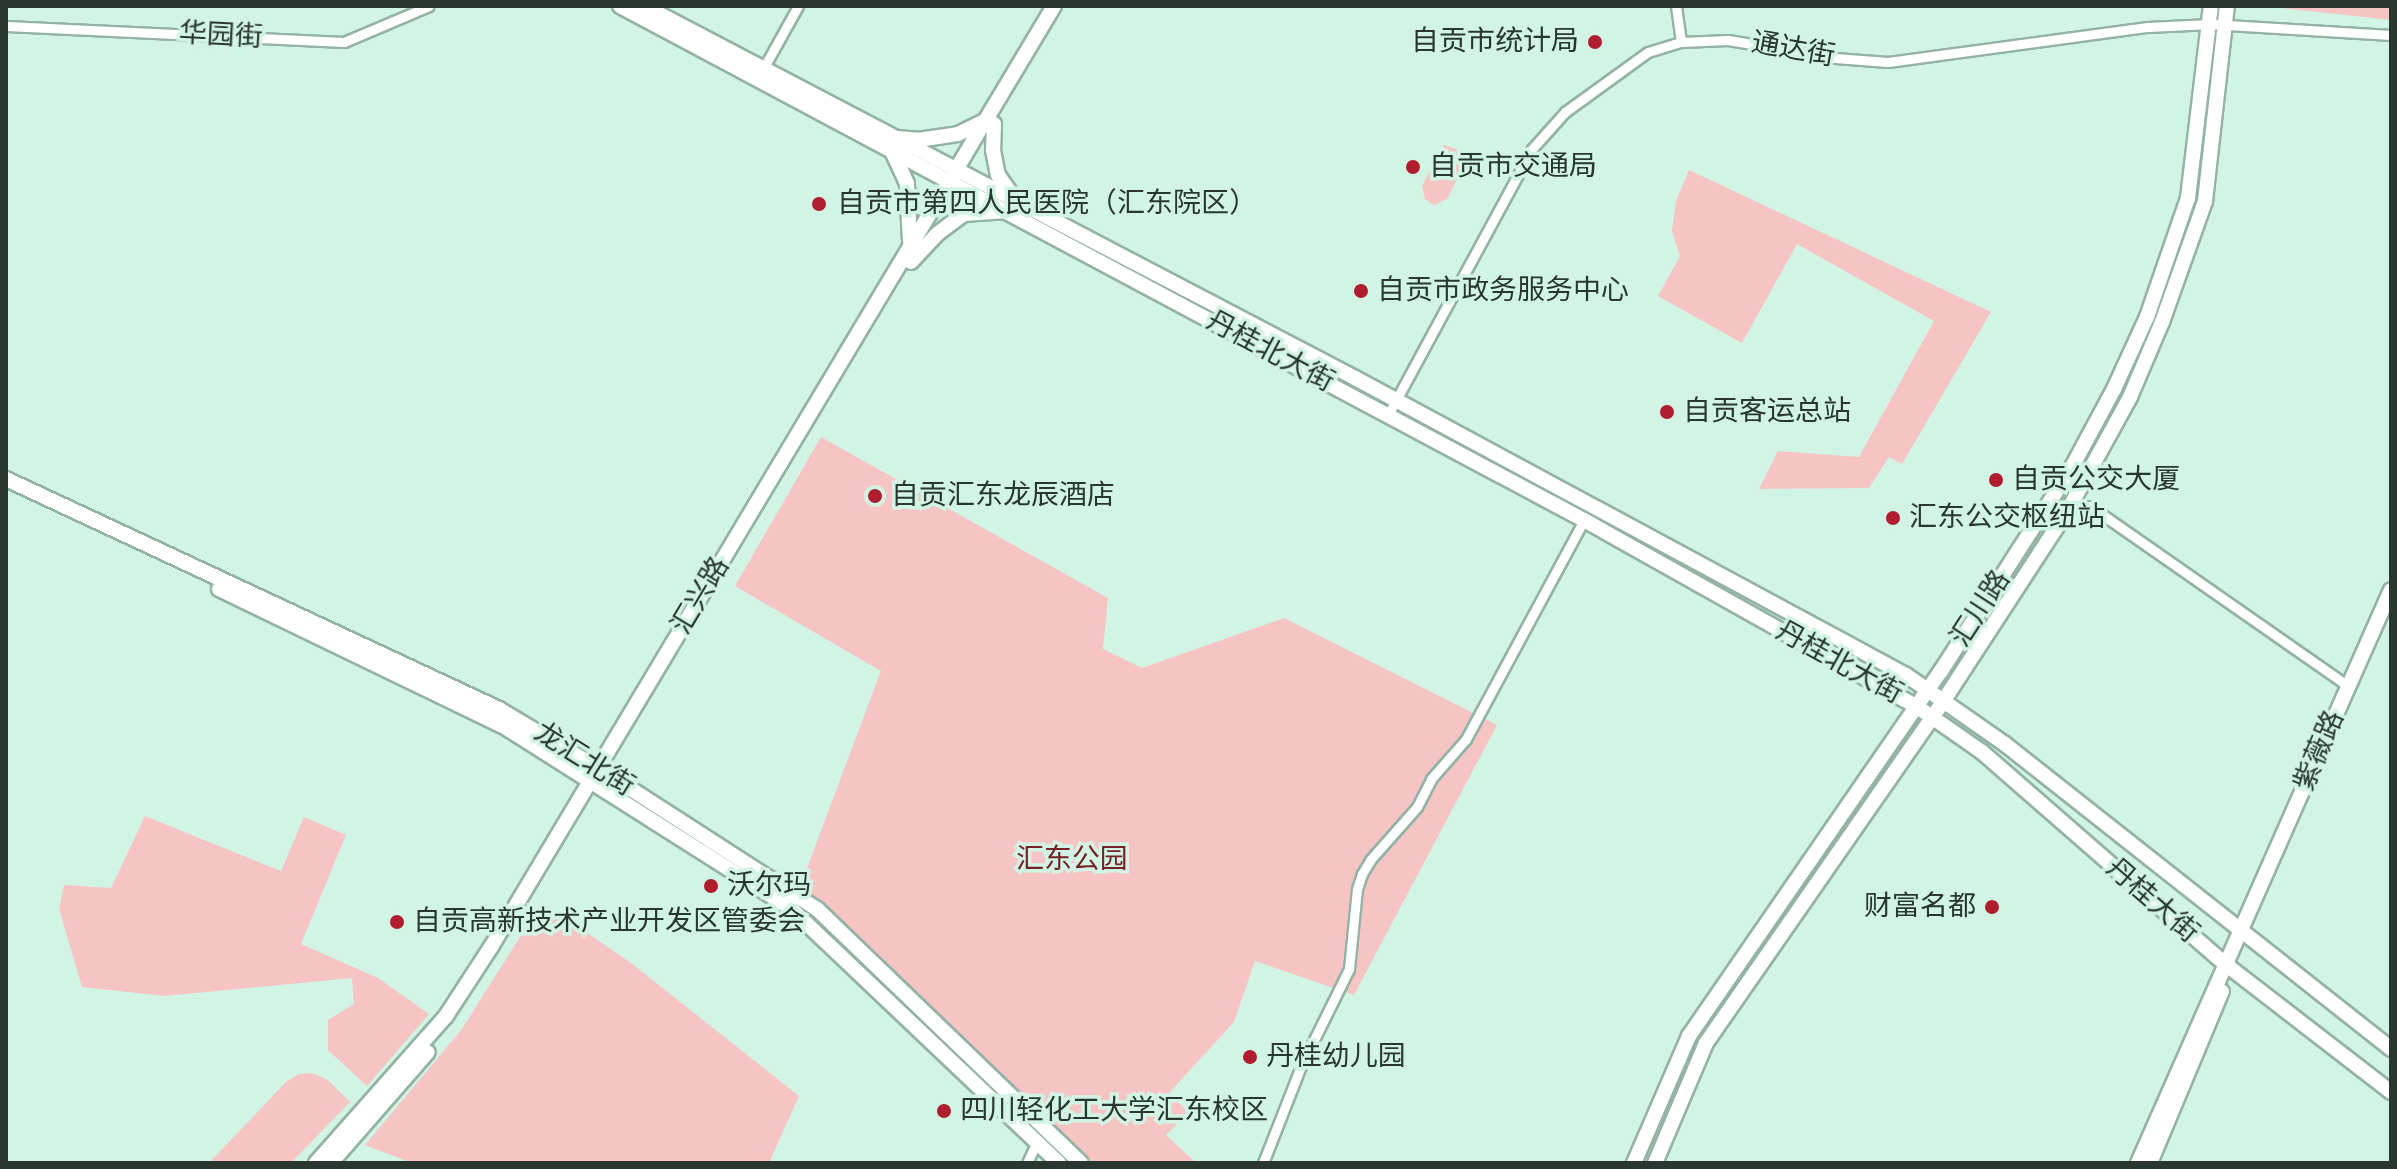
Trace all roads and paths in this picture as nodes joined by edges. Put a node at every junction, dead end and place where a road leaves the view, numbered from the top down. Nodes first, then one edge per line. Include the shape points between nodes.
1 (429, 6) edge
2 (620, 6) edge
3 (644, 6) edge
4 (798, 6) edge
5 (1054, 6) edge
6 (1065, 6) edge
7 (1676, 6) edge
8 (2211, 6) edge
9 (2227, 6) edge
10 (2211, 24) junction
11 (2228, 24) junction
12 (6, 26) edge
13 (2391, 35) edge
14 (1681, 42) junction
15 (763, 69) junction
16 (989, 122) junction
17 (891, 143) junction
18 (957, 177) junction
19 (1012, 206) junction
20 (906, 261) junction
21 (1396, 400) junction
22 (1388, 415) junction
23 (6, 479) edge
24 (6, 488) edge
25 (2090, 506) dead end
26 (1584, 520) junction
27 (2391, 590) edge
28 (2386, 615) edge
29 (2348, 686) junction
30 (1928, 689) junction
31 (1944, 700) junction
32 (1916, 706) junction
33 (1932, 717) junction
34 (598, 777) junction
35 (2242, 933) junction
36 (2228, 967) junction
37 (2389, 1046) edge
38 (2391, 1092) edge
39 (1037, 1142) junction
40 (316, 1163) edge
41 (331, 1163) edge
42 (1027, 1163) edge
43 (1059, 1163) edge
44 (1081, 1163) edge
45 (1263, 1163) edge
46 (1634, 1163) edge
47 (1655, 1163) edge
48 (2138, 1163) edge
49 (2150, 1163) edge

1 - 12 street, 华园街 via 344,42
2 - 17 main road, 丹桂北大街
3 - 15 main road, 丹桂北大街
4 - 15 street
5 - 16 main road
6 - 16 main road
7 - 14 street
8 - 10 main road, 汇川路
9 - 11 main road, 汇川路
10 - 11 street, 通达街
10 - 14 street, 通达街 via 2148,27 1888,62 1728,40
10 - 30 main road, 汇川路 via 2188,198 2147,317 2072,467
11 - 13 street, 通达街
11 - 31 main road, 汇川路 via 2205,201 2162,322 2088,475
14 - 21 street, 通达街 via 1648,52 1620,70 1565,112 1541,138
15 - 17 main road, 丹桂北大街
16 - 17 main road via 958,134
16 - 18 main road
16 - 19 main road via 998,175
17 - 18 main road, 丹桂北大街
17 - 20 main road via 907,184 912,236
18 - 19 main road, 丹桂北大街
18 - 20 main road
19 - 20 main road via 964,214
19 - 21 main road, 丹桂北大街
19 - 22 main road, 丹桂北大街
20 - 34 main road
21 - 22 street, 通达街
21 - 30 main road, 丹桂北大街
22 - 26 main road, 丹桂北大街
23 - 34 main road, 龙汇北街 via 499,709
24 - 34 main road, 龙汇北街 via 470,709
25 - 29 street
26 - 32 main road, 丹桂北大街
26 - 45 street via 1466,739 1362,874 1346,979 1301,1066
27 - 28 main road, 紫薇路
28 - 29 main road, 紫薇路
29 - 35 main road, 紫薇路
30 - 31 main road, 丹桂北大街
30 - 32 main road, 汇川路
31 - 33 main road, 汇川路
31 - 35 main road, 丹桂北大街
32 - 33 main road, 丹桂大街
32 - 46 main road, 汇川路 via 1689,1036
33 - 36 main road, 丹桂大街 via 1982,752
33 - 47 main road, 汇川路 via 1706,1043
34 - 39 main road, 龙汇北街 via 807,920
34 - 40 main road via 446,1016
34 - 41 main road via 453,1022
34 - 44 main road, 龙汇北街 via 817,909
35 - 36 main road, 紫薇路
35 - 37 main road, 丹桂北大街
36 - 38 main road, 丹桂大街
36 - 48 main road, 紫薇路
36 - 49 main road, 紫薇路
39 - 42 street
39 - 43 main road, 龙汇北街

